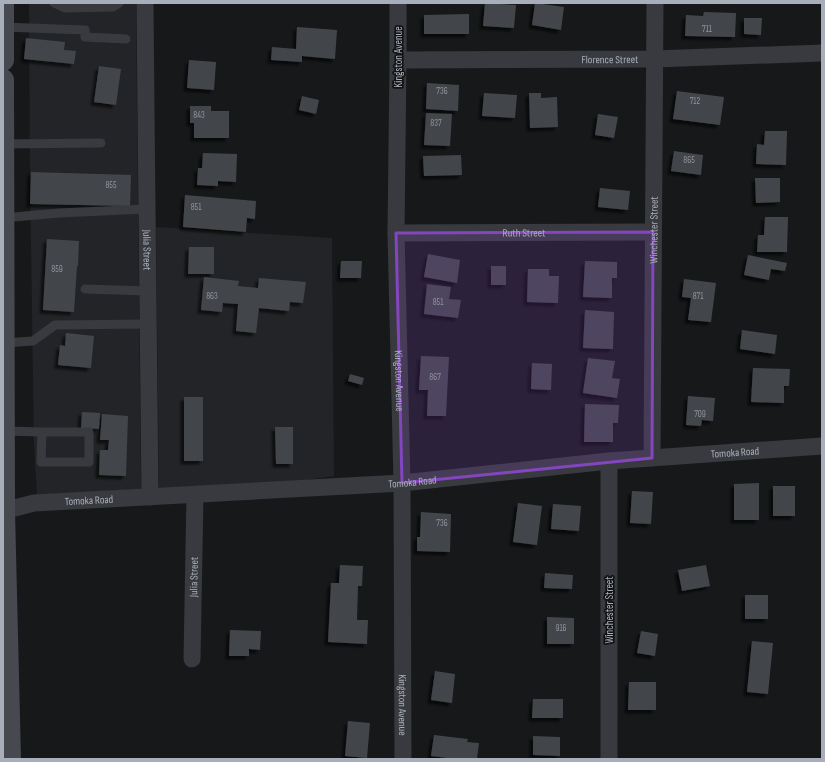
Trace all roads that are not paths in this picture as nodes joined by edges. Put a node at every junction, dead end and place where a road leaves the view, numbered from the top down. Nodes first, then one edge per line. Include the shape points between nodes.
1 (3, 3) edge
2 (54, 3) edge
3 (119, 3) edge
4 (145, 3) edge
5 (398, 3) edge
6 (655, 3) edge
7 (3, 28) edge
8 (126, 39) dead end
9 (822, 53) edge
10 (654, 59) junction
11 (3, 60) edge
12 (398, 60) junction
13 (3, 80) edge
14 (3, 124) edge
15 (101, 143) dead end
16 (3, 144) edge
17 (147, 209) junction
18 (3, 212) edge
19 (3, 218) edge
20 (653, 232) junction
21 (396, 233) junction
22 (85, 289) dead end
23 (148, 291) junction
24 (3, 303) edge
25 (148, 324) junction
26 (4, 343) edge
27 (4, 430) edge
28 (42, 432) junction
29 (822, 446) edge
30 (652, 458) junction
31 (609, 461) junction
32 (402, 483) junction
33 (195, 495) junction
34 (150, 497) junction
35 (3, 511) edge
36 (192, 659) dead end
37 (6, 703) edge
38 (10, 759) edge
39 (403, 759) edge
40 (609, 759) edge

1 - 7 main road
2 - 3 lane via 65,8 113,7
4 - 17 street, Julia Street
5 - 12 street, Kingston Avenue
6 - 10 street, Winchester Street
7 - 8 lane via 85,30 85,38
7 - 11 main road
9 - 10 street, Florence Street
10 - 12 street, Florence Street
10 - 20 street, Winchester Street
12 - 21 street, Kingston Avenue
13 - 14 main road
14 - 16 main road
15 - 16 lane
16 - 18 main road
17 - 19 lane
17 - 23 street, Julia Street
18 - 19 main road
19 - 24 main road
20 - 21 street, Ruth Street
20 - 30 street, Winchester Street
21 - 32 street, Kingston Avenue
22 - 23 lane
23 - 25 street, Julia Street
24 - 26 main road
25 - 26 lane via 55,325 32,341
25 - 34 street, Julia Street
26 - 27 main road
27 - 28 lane
27 - 35 main road
28 - 28 lane via 89,432 89,462 41,462
29 - 30 street, Tomoka Road
30 - 31 street, Tomoka Road
31 - 32 street, Tomoka Road
31 - 40 street, Winchester Street
32 - 33 street, Tomoka Road
32 - 39 street, Kingston Avenue
33 - 34 street, Tomoka Road
33 - 36 street, Julia Street
34 - 35 street, Tomoka Road via 34,503
35 - 37 main road
37 - 38 main road

